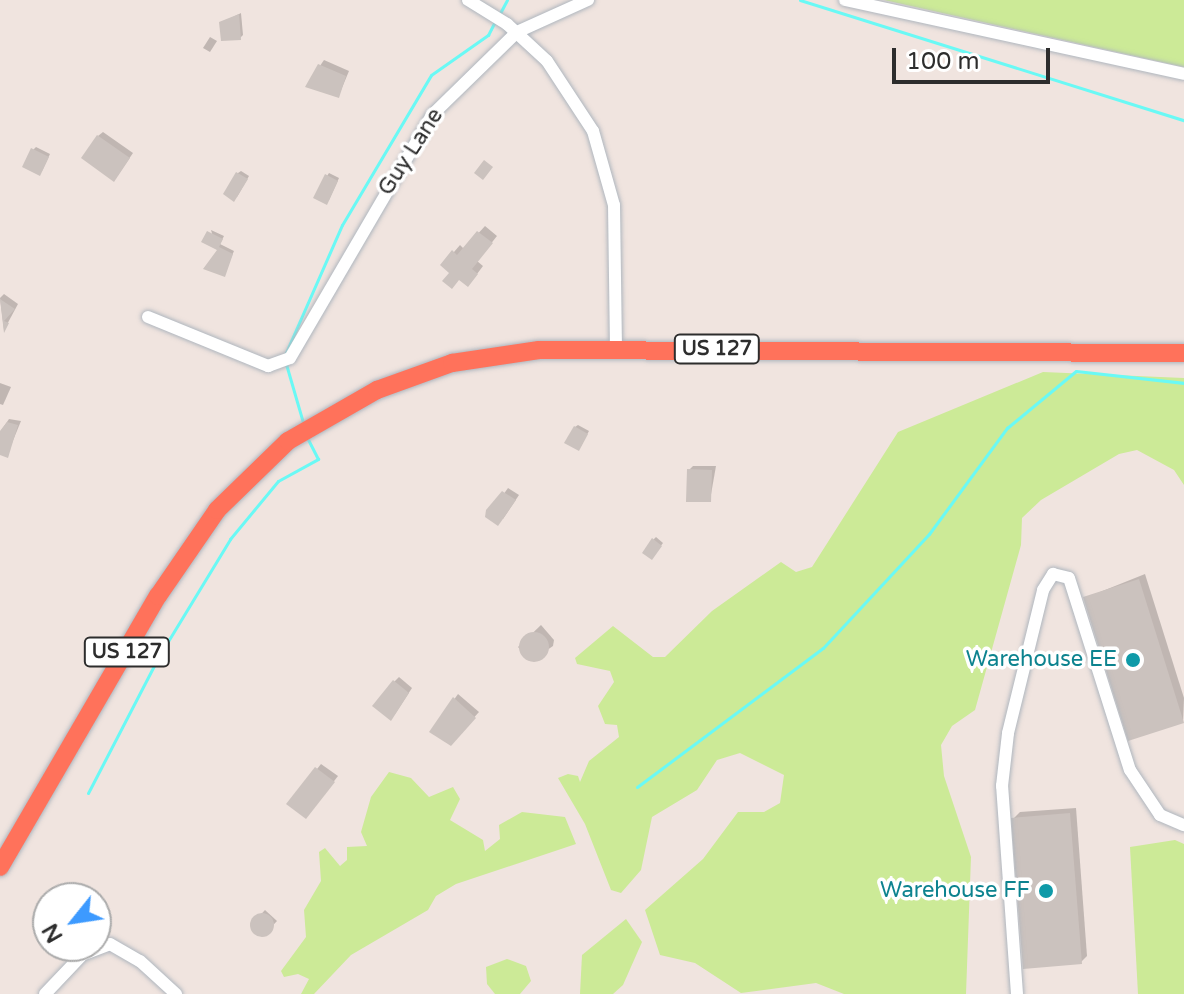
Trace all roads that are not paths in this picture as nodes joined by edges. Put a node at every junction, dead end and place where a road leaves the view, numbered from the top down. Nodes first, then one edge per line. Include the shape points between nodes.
1 (468, 0) edge
2 (588, 0) edge
3 (845, 0) edge
4 (517, 32) junction
5 (1184, 74) edge
6 (148, 317) dead end
7 (616, 348) junction
8 (1184, 353) edge
9 (1184, 825) edge
10 (0, 867) edge
11 (45, 994) edge
12 (176, 994) edge
13 (1017, 994) edge

1 - 4 street
2 - 4 street
3 - 5 street
4 - 6 street, Guy Lane via 432,115 290,358 268,366
4 - 7 street via 565,83 602,156 616,229
7 - 8 highway, US 127
7 - 10 highway, US 127 via 508,352 431,369 334,412 261,463 217,510 177,566
9 - 13 street via 1160,815 1130,770 1069,578 1053,574 1043,590 1008,733 1002,786
11 - 12 street via 82,955 110,944 140,961

